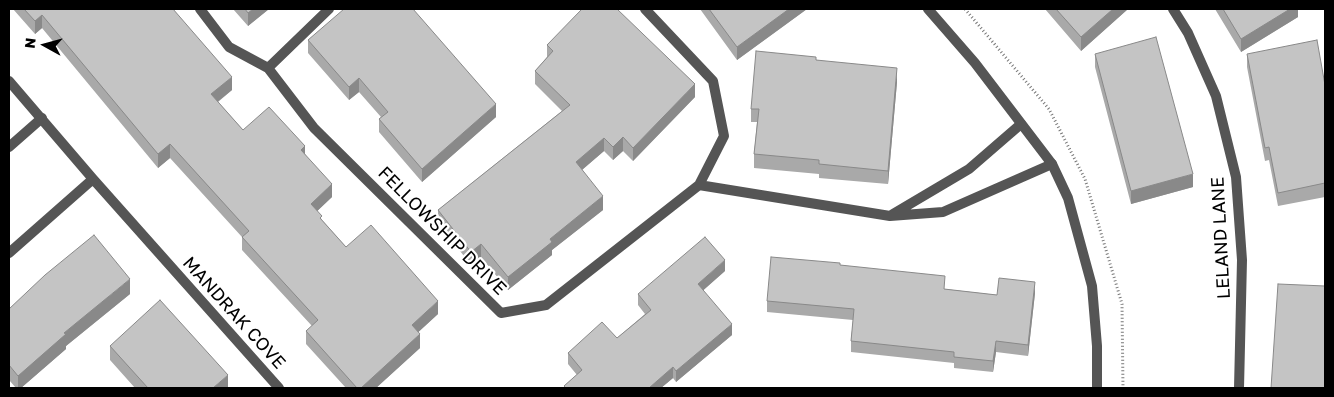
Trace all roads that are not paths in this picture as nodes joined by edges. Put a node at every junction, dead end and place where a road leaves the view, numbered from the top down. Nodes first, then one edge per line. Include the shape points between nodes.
1 (200, 9) edge
2 (329, 9) edge
3 (645, 9) edge
4 (928, 9) edge
5 (1173, 9) edge
6 (268, 68) junction
7 (9, 81) edge
8 (42, 118) junction
9 (1021, 124) junction
10 (9, 147) edge
11 (1052, 164) junction
12 (92, 179) junction
13 (699, 185) junction
14 (890, 216) junction
15 (9, 253) edge
16 (279, 388) edge
17 (1097, 388) edge
18 (1239, 388) edge

1 - 6 street via 229,47
2 - 6 street
3 - 13 street via 713,81 724,136
4 - 9 street via 975,63
5 - 18 street, LELAND LANE via 1188,32 1216,96 1236,177 1242,260
6 - 13 street, FELLOWSHIP DRIVE via 314,128 502,313 546,305
7 - 8 street, MANDRAK COVE
8 - 10 street
8 - 12 street, MANDRAK COVE
9 - 11 street
9 - 14 street via 969,170
11 - 14 street via 943,212
11 - 17 street via 1068,198 1092,286
12 - 15 street
12 - 16 street, MANDRAK COVE
13 - 14 street

